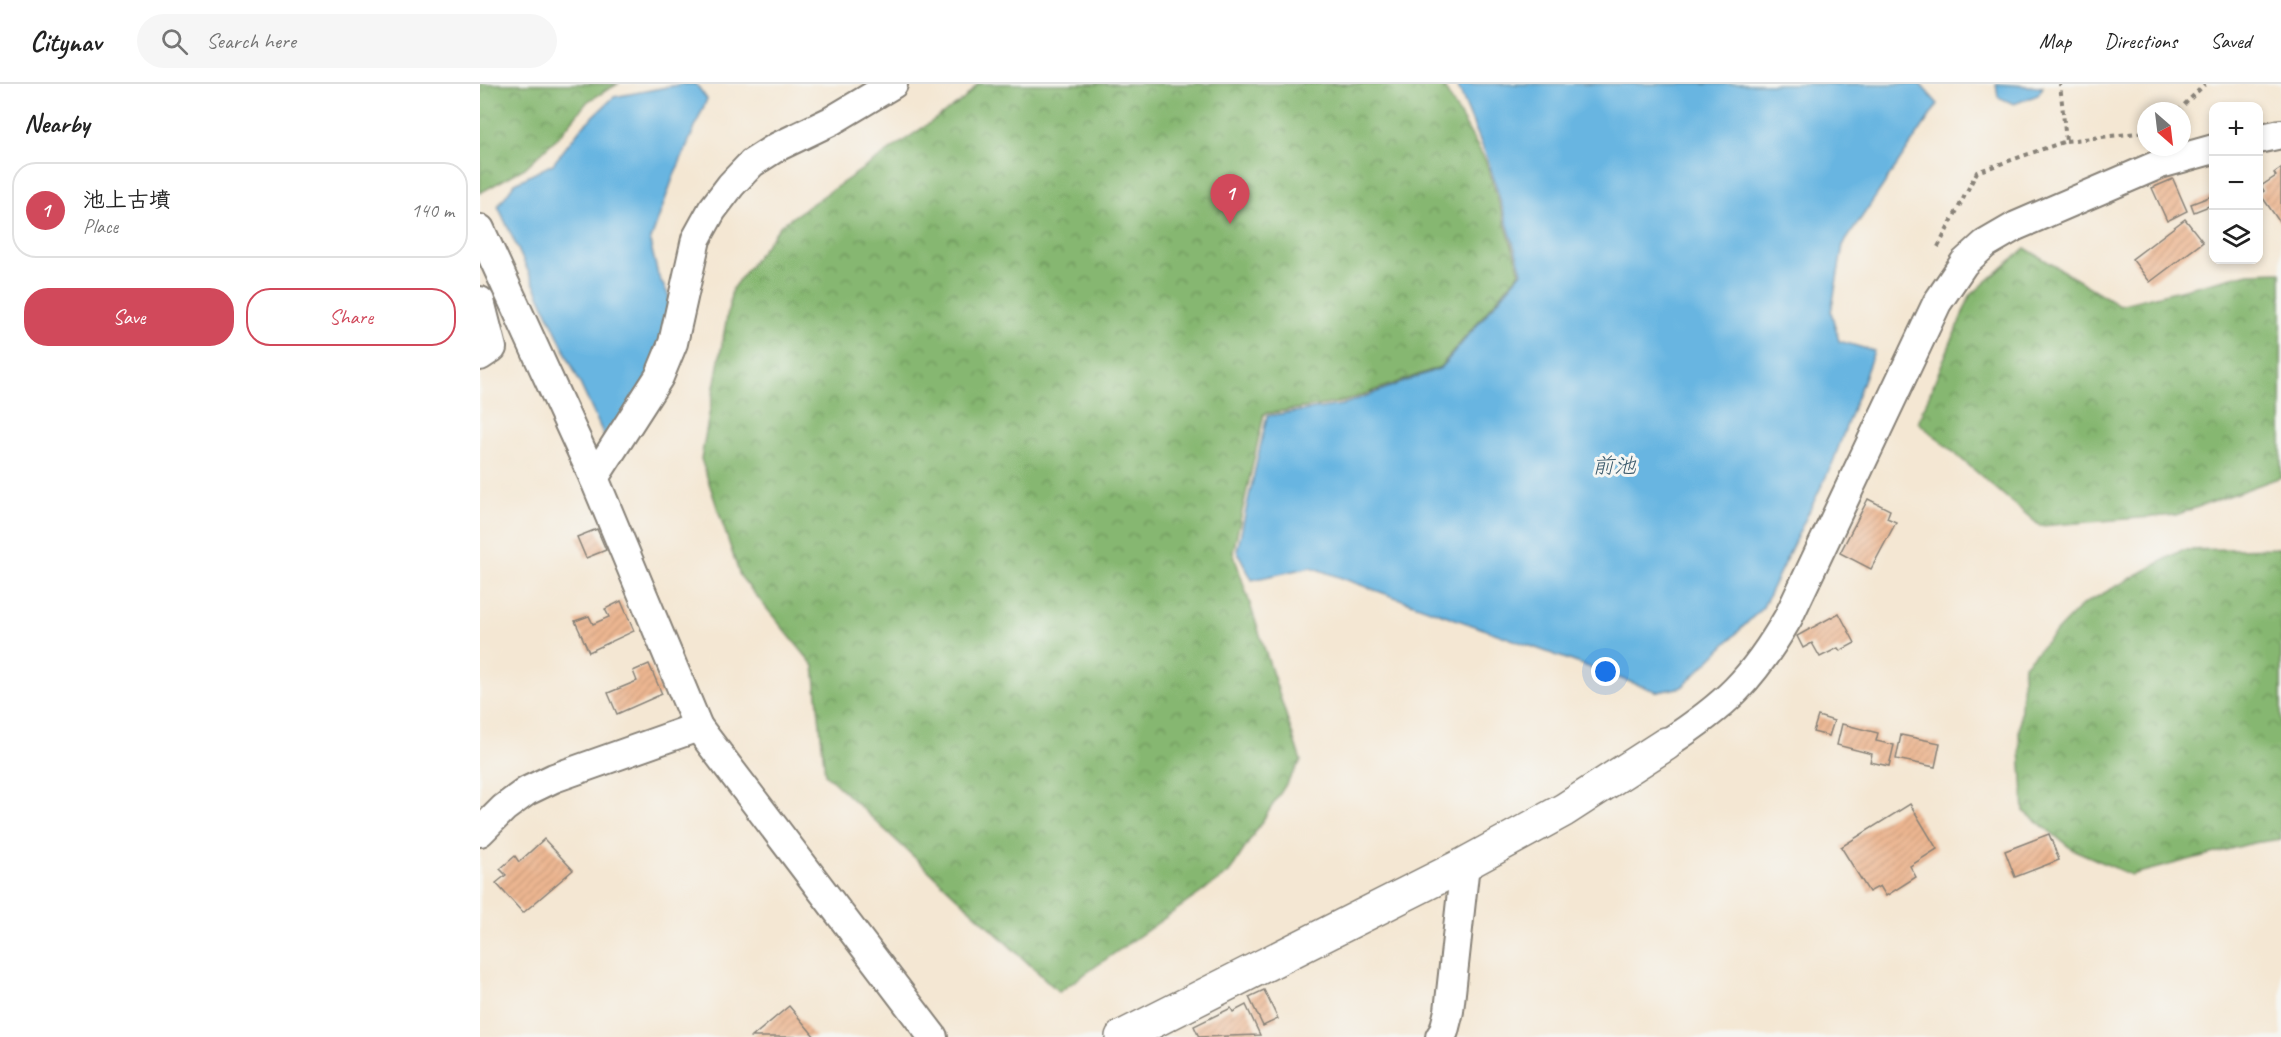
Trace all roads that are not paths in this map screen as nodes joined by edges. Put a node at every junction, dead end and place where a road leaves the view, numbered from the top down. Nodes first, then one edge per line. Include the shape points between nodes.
1 (893, 84) edge
2 (2281, 134) edge
3 (2263, 138) edge
4 (2209, 151) edge
5 (482, 243) edge
6 (480, 301) edge
7 (480, 357) edge
8 (594, 478) junction
9 (698, 727) junction
10 (1666, 744) joint
11 (480, 832) edge
12 (1466, 864) junction
13 (1141, 1032) edge
14 (933, 1037) edge
15 (1440, 1037) edge

1 - 8 street via 752,164 712,210 696,240 673,343 659,377
2 - 3 street
4 - 10 street via 2151,168 2016,226 1985,244 1964,263 1937,303 1788,618 1770,648 1742,686 1707,718
5 - 8 street
6 - 7 street via 492,348
8 - 9 street
9 - 11 street via 527,791
9 - 14 street
10 - 12 street via 1564,810
12 - 13 street
12 - 15 street via 1449,1011

